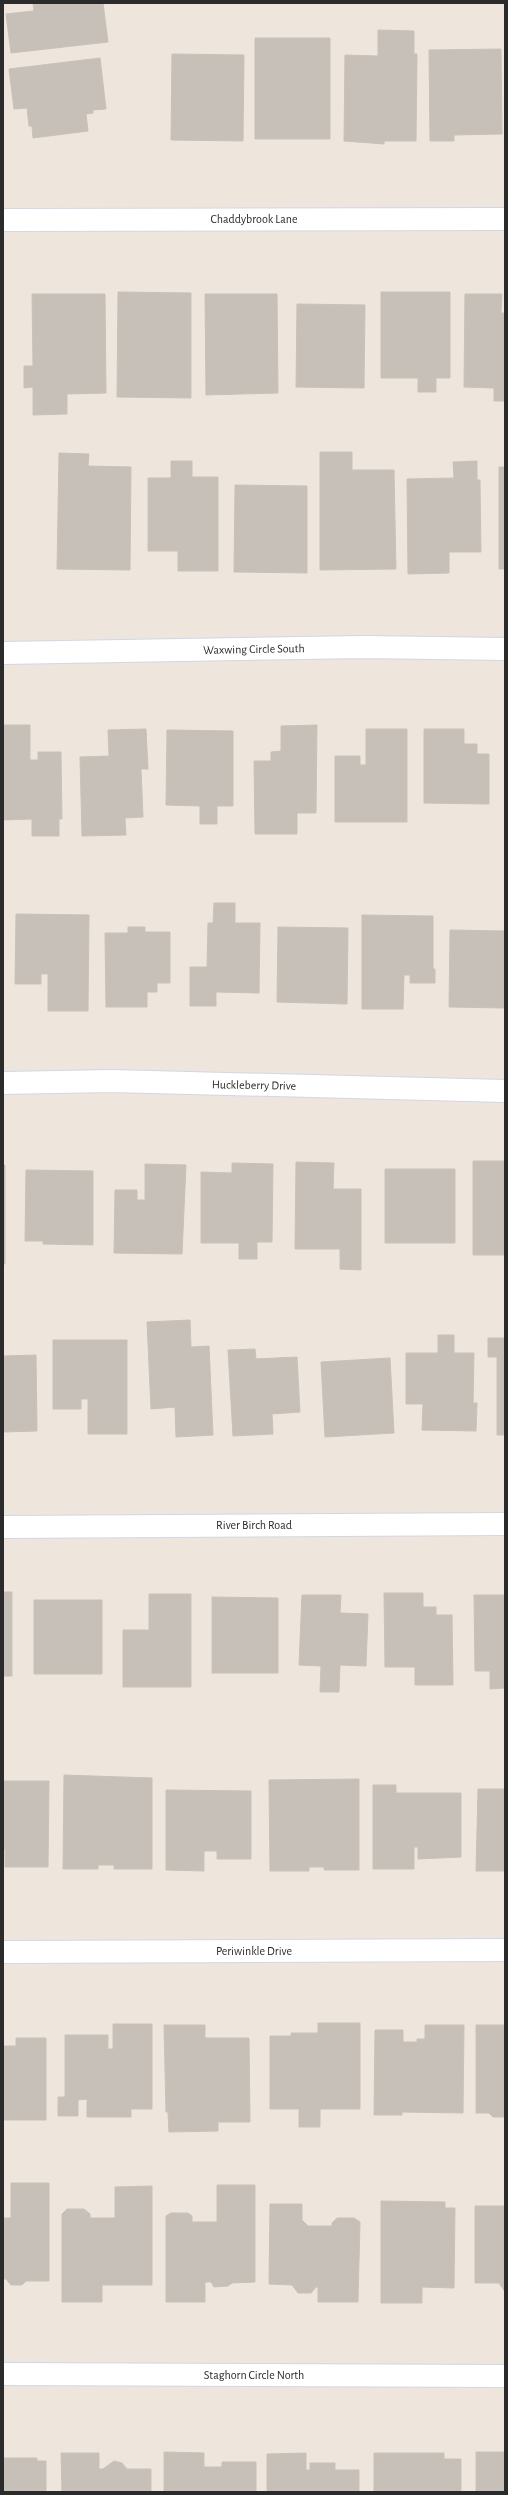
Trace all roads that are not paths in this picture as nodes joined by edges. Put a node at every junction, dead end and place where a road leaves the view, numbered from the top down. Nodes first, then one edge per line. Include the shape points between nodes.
1 (505, 219) edge
2 (3, 220) edge
3 (505, 649) edge
4 (3, 653) edge
5 (3, 1083) edge
6 (505, 1091) edge
7 (505, 1524) edge
8 (3, 1527) edge
9 (505, 1950) edge
10 (3, 1952) edge
11 (3, 2374) edge
12 (505, 2376) edge

1 - 2 street, Chaddybrook Lane
3 - 4 street, Waxwing Circle South via 364,647
5 - 6 street, Huckleberry Drive via 112,1081
7 - 8 street, River Birch Road
9 - 10 street, Periwinkle Drive
11 - 12 street, Staghorn Circle North

